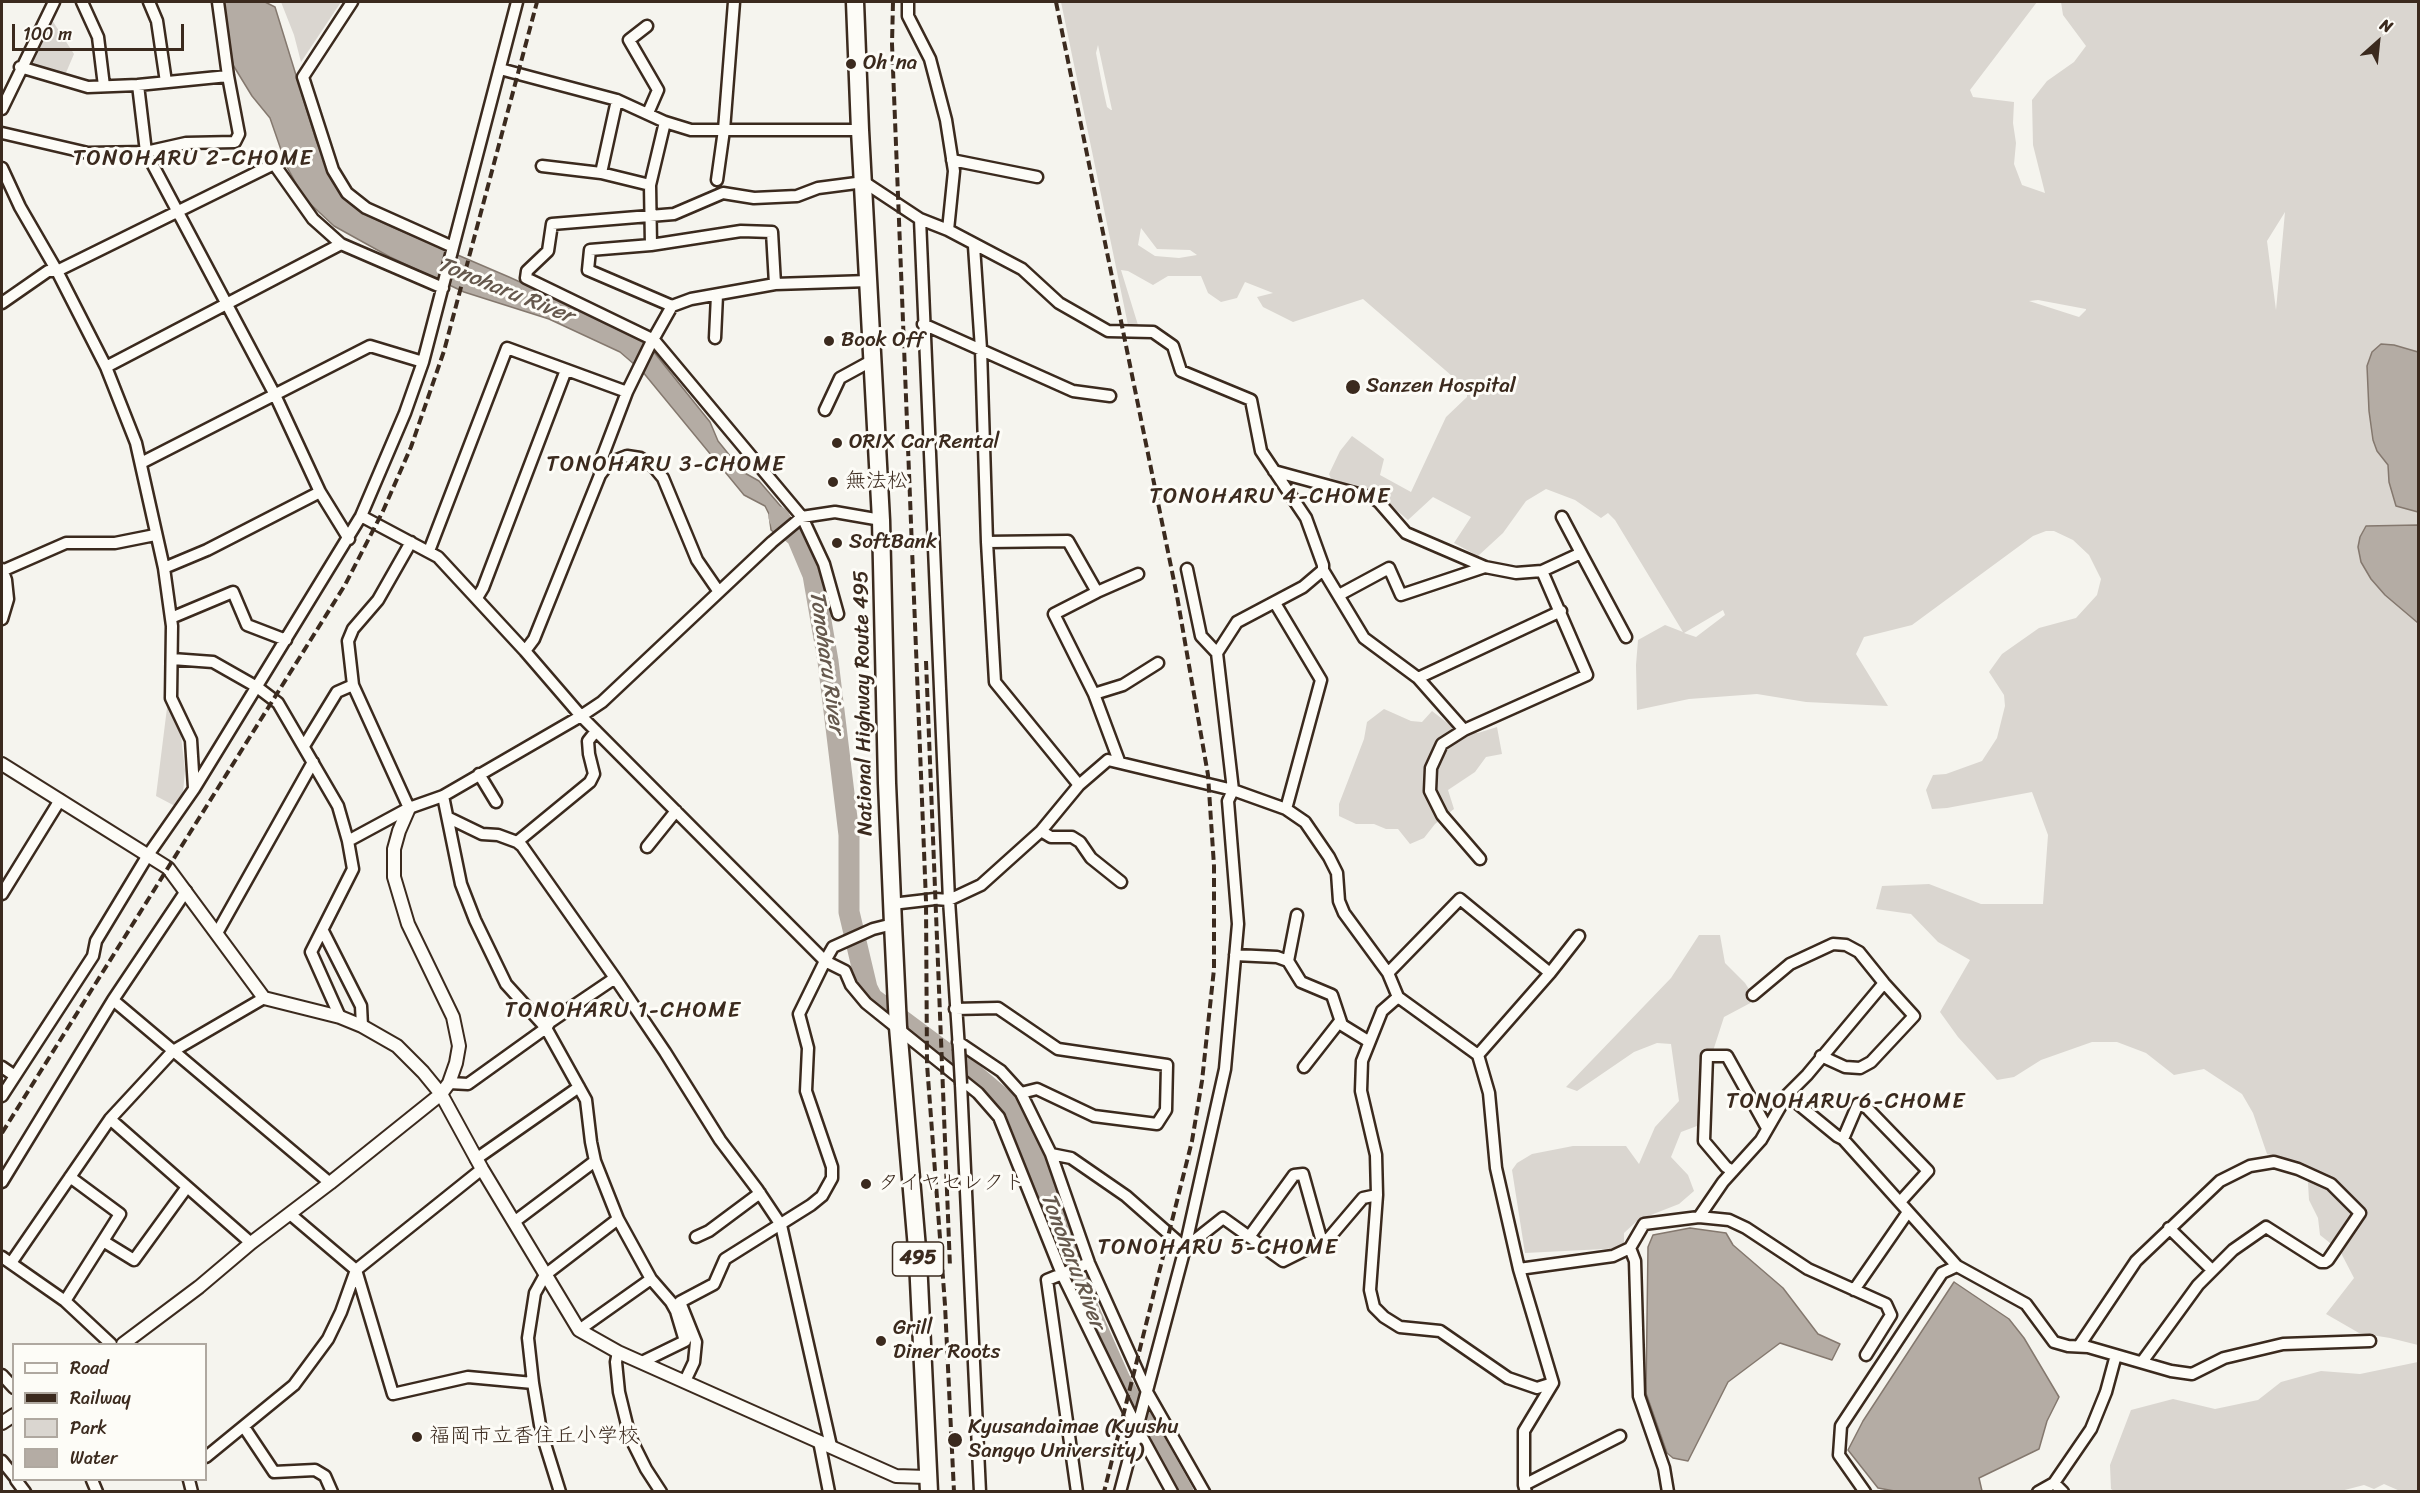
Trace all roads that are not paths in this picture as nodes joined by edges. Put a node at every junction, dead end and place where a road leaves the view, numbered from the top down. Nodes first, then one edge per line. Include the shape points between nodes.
1 (54, 2) edge
2 (82, 2) edge
3 (149, 2) edge
4 (218, 2) edge
5 (352, 2) edge
6 (517, 2) edge
7 (734, 2) edge
8 (855, 2) edge
9 (908, 2) edge
10 (647, 26) dead end
11 (20, 67) junction
12 (500, 69) junction
13 (228, 76) junction
14 (166, 81) junction
15 (138, 85) junction
16 (104, 86) junction
17 (617, 100) junction
18 (2, 109) edge
19 (648, 113) junction
20 (665, 122) junction
21 (724, 130) junction
22 (860, 130) junction
23 (2, 133) edge
24 (146, 152) junction
25 (952, 160) junction
26 (542, 166) dead end
27 (2, 168) edge
28 (601, 173) junction
29 (1037, 177) dead end
30 (717, 180) dead end
31 (864, 182) junction
32 (650, 185) junction
33 (178, 211) junction
34 (649, 216) junction
35 (920, 219) junction
36 (948, 230) junction
37 (341, 244) junction
38 (651, 245) junction
39 (974, 246) junction
40 (452, 251) junction
41 (57, 271) junction
42 (869, 281) junction
43 (775, 284) junction
44 (443, 288) junction
45 (717, 294) junction
46 (2, 303) edge
47 (225, 304) junction
48 (672, 306) junction
49 (923, 324) junction
50 (715, 338) dead end
51 (652, 342) junction
52 (981, 349) junction
53 (873, 360) junction
54 (423, 362) junction
55 (106, 367) junction
56 (566, 370) junction
57 (627, 392) junction
58 (275, 395) junction
59 (1110, 396) dead end
60 (825, 410) dead end
61 (141, 463) junction
62 (1274, 471) junction
63 (600, 475) junction
64 (320, 492) junction
65 (361, 516) junction
66 (802, 517) junction
67 (1562, 518) dead end
68 (881, 520) junction
69 (155, 535) junction
70 (349, 539) junction
71 (411, 542) junction
72 (987, 542) junction
73 (429, 551) junction
74 (1581, 553) junction
75 (1485, 567) junction
76 (164, 568) junction
77 (1187, 569) dead end
78 (2, 570) edge
79 (1323, 570) junction
80 (1542, 571) junction
81 (1138, 574) dead end
82 (719, 592) junction
83 (1097, 592) junction
84 (1339, 595) junction
85 (477, 598) junction
86 (1275, 603) junction
87 (1561, 611) junction
88 (838, 614) dead end
89 (171, 618) junction
90 (2, 619) edge
91 (1626, 637) dead end
92 (286, 640) junction
93 (525, 651) junction
94 (1217, 653) junction
95 (172, 658) junction
96 (1158, 663) dead end
97 (1418, 678) junction
98 (353, 685) junction
99 (257, 687) junction
100 (1094, 694) junction
101 (581, 716) junction
102 (1464, 730) junction
103 (596, 731) junction
104 (304, 746) junction
105 (1119, 761) junction
106 (313, 762) junction
107 (2, 764) edge
108 (479, 774) junction
109 (1079, 785) junction
110 (194, 789) junction
111 (1233, 790) junction
112 (443, 796) junction
113 (60, 800) junction
114 (496, 802) dead end
115 (409, 808) junction
116 (1286, 809) junction
117 (676, 811) junction
118 (449, 818) junction
119 (1041, 831) junction
120 (348, 841) junction
121 (517, 842) junction
122 (647, 847) dead end
123 (148, 855) junction
124 (1480, 859) dead end
125 (1121, 882) dead end
126 (186, 891) junction
127 (2, 894) edge
128 (949, 900) junction
129 (892, 904) junction
130 (1297, 915) dead end
131 (893, 924) junction
132 (323, 931) junction
133 (217, 933) junction
134 (1579, 936) dead end
135 (1235, 955) junction
136 (825, 961) junction
137 (1288, 961) junction
138 (1550, 973) junction
139 (1388, 974) junction
140 (615, 978) junction
141 (1884, 983) junction
142 (1753, 995) dead end
143 (1398, 997) junction
144 (264, 998) junction
145 (113, 1000) junction
146 (955, 1009) junction
147 (340, 1017) junction
148 (1340, 1021) junction
149 (362, 1026) junction
150 (546, 1028) junction
151 (898, 1029) junction
152 (1368, 1041) junction
153 (959, 1046) junction
154 (173, 1051) junction
155 (1478, 1055) junction
156 (1821, 1056) junction
157 (1304, 1066) dead end
158 (2, 1067) edge
159 (15, 1076) junction
160 (449, 1083) junction
161 (579, 1087) junction
162 (1022, 1093) junction
163 (441, 1094) junction
164 (1787, 1095) junction
165 (2, 1096) edge
166 (110, 1119) junction
167 (1767, 1128) junction
168 (1843, 1138) junction
169 (1050, 1154) junction
170 (595, 1161) junction
171 (479, 1164) junction
172 (1733, 1171) junction
173 (70, 1177) junction
174 (2, 1182) edge
175 (330, 1183) junction
176 (187, 1187) junction
177 (760, 1193) junction
178 (1377, 1195) junction
179 (1900, 1202) junction
180 (1908, 1212) junction
181 (290, 1214) junction
182 (1699, 1217) junction
183 (618, 1219) junction
184 (514, 1222) junction
185 (781, 1225) junction
186 (2169, 1228) junction
187 (696, 1237) dead end
188 (1249, 1237) junction
189 (103, 1241) junction
190 (1322, 1242) junction
191 (250, 1243) junction
192 (1185, 1248) junction
193 (1630, 1248) junction
194 (6, 1260) edge
195 (1087, 1264) junction
196 (1957, 1266) junction
197 (1519, 1269) junction
198 (356, 1270) junction
199 (2212, 1270) junction
200 (1065, 1273) junction
201 (545, 1275) junction
202 (651, 1279) junction
203 (1854, 1290) junction
204 (65, 1301) junction
205 (579, 1330) junction
206 (2370, 1341) dead end
207 (110, 1343) edge
208 (124, 1343) edge
209 (2079, 1346) junction
210 (618, 1352) junction
211 (2116, 1355) junction
212 (1866, 1356) dead end
213 (642, 1362) junction
214 (2142, 1362) junction
215 (685, 1381) junction
216 (533, 1383) junction
217 (1552, 1383) junction
218 (1146, 1396) junction
219 (1138, 1426) junction
220 (244, 1427) junction
221 (1620, 1436) dead end
222 (825, 1444) junction
223 (207, 1455) edge
224 (2, 1461) edge
225 (12, 1474) edge
226 (2054, 1483) junction
227 (928, 1484) edge
228 (1525, 1488) edge
229 (332, 1491) edge
230 (560, 1491) edge
231 (661, 1491) edge
232 (829, 1491) edge
233 (980, 1491) edge
234 (1077, 1491) edge
235 (1120, 1491) edge
236 (1172, 1491) edge
237 (1204, 1491) edge
238 (1668, 1491) edge
239 (1865, 1491) edge
240 (2038, 1491) edge
241 (2063, 1491) edge

1 - 11 street
2 - 16 street via 98,37
3 - 14 street via 157,21
4 - 13 street
5 - 40 street via 303,77 333,170 347,193 366,208
6 - 12 street
7 - 21 street
8 - 22 highway, National Highway Route 495 / 495
9 - 25 street via 908,16 930,59
10 - 19 street via 629,40 658,90
11 - 16 street via 88,87
11 - 18 street
12 - 17 street
12 - 40 street
13 - 14 street
13 - 24 street via 239,134 235,142 186,143
14 - 15 street
15 - 16 street
15 - 24 street
17 - 19 street
17 - 28 street
19 - 20 street
20 - 21 street via 691,130
20 - 32 street
21 - 22 street
21 - 30 street
22 - 31 highway, National Highway Route 495 / 495
23 - 24 street via 88,153
24 - 33 street
25 - 29 street
25 - 36 street
26 - 28 street
27 - 41 street
28 - 32 street
31 - 34 street via 818,188 797,196 754,198 723,193 674,214
31 - 35 street
31 - 42 highway, National Highway Route 495 / 495
32 - 34 street
33 - 37 street via 274,164 313,219
33 - 41 street
33 - 47 street
34 - 38 street
34 - 51 street via 552,225 548,251 527,271 526,278
35 - 36 street
35 - 49 street
36 - 39 street
37 - 44 street
37 - 47 street
38 - 43 street via 741,231 772,232
38 - 48 street via 590,250 588,270
39 - 52 street
39 - 62 street via 1022,269 1059,303 1108,330 1153,332 1173,346 1181,371 1251,400 1261,450
40 - 44 street
41 - 46 street via 48,271
41 - 55 street
42 - 43 street
42 - 53 highway, National Highway Route 495 / 495
43 - 45 street
44 - 54 street
45 - 48 street
45 - 50 street
47 - 55 street
47 - 58 street
48 - 51 street
49 - 52 street
49 - 128 street
51 - 57 street
51 - 66 street
52 - 59 street via 1073,391
52 - 72 street
53 - 60 street via 840,378
53 - 68 highway, National Highway Route 495 / 495
54 - 58 street via 370,346
54 - 65 street
55 - 61 street
56 - 57 street
56 - 73 street via 507,348
56 - 85 street
57 - 63 street via 600,463
58 - 61 street
58 - 64 street
61 - 69 street
62 - 75 street via 1373,498 1406,533
62 - 79 street via 1306,518
63 - 82 street via 609,463 627,456 653,466 663,478 697,560
63 - 93 street via 534,639
64 - 70 street
64 - 76 street
65 - 70 street
65 - 71 street
66 - 68 street via 835,512
66 - 82 street
66 - 88 street via 824,564
67 - 74 street
68 - 129 highway, National Highway Route 495 / 495
69 - 76 street
69 - 78 street via 115,543 66,543
70 - 92 street
71 - 73 street
71 - 98 street via 378,600 348,640
72 - 83 street via 1068,541
72 - 109 street via 995,682
73 - 85 street
74 - 80 street
74 - 91 street
75 - 80 street via 1516,573
75 - 84 street via 1401,594 1389,568
76 - 89 street
77 - 94 street via 1202,636
78 - 90 street via 8,599
79 - 84 street
79 - 86 street
80 - 87 street
81 - 83 street
82 - 101 street via 602,702
83 - 100 street via 1054,614
84 - 97 street via 1364,638
85 - 93 street
86 - 94 street via 1237,622
86 - 116 street via 1321,680
87 - 97 street
87 - 102 street via 1587,675
89 - 92 street via 233,592 247,625
89 - 95 street
92 - 99 street
93 - 101 street
94 - 111 street
95 - 99 street via 213,662
95 - 110 street via 171,698 191,740
96 - 100 street via 1123,685
97 - 102 street
98 - 104 street via 337,692
98 - 115 street
99 - 104 street via 278,703
99 - 110 street
100 - 105 street
101 - 103 street
101 - 108 street
102 - 124 street via 1442,744 1431,768 1430,791 1442,815
103 - 117 street
103 - 121 street via 588,741 594,774 590,782
104 - 106 street
105 - 109 street via 1108,760
105 - 111 street
106 - 120 street via 338,806
106 - 133 street
107 - 113 street
108 - 112 street
108 - 114 street
109 - 119 street
110 - 123 street
111 - 116 street
111 - 135 street via 1228,801 1238,924
112 - 115 street
112 - 118 street
113 - 123 street
113 - 127 street
115 - 120 street
115 - 160 street via 394,849 394,877 408,924 453,1017 459,1046
116 - 139 street via 1305,822 1329,857 1337,873 1344,913
117 - 122 street
117 - 136 street
118 - 121 street via 482,834
118 - 150 street via 461,884 475,920 506,984
119 - 125 street via 1051,837 1072,837 1080,842 1091,858
119 - 128 street via 981,885
120 - 132 street via 353,869
121 - 140 street
123 - 126 street via 168,868
123 - 159 street via 96,941 93,956
126 - 133 street
126 - 145 street
128 - 129 street
128 - 146 street
129 - 131 highway, National Highway Route 495 / 495
130 - 137 street
131 - 136 street via 833,946
131 - 151 highway, National Highway Route 495 / 495
132 - 147 street via 311,952
132 - 149 street via 362,1006
133 - 144 street
134 - 138 street
135 - 137 street
135 - 192 street via 1225,1069
136 - 151 street via 845,971 866,1003
136 - 185 street via 799,1014 808,1048 806,1091 832,1167 832,1178 822,1196
137 - 148 street via 1301,982 1332,995
138 - 139 street via 1460,899
138 - 155 street
139 - 143 street
140 - 150 street
140 - 177 street via 720,1140
141 - 142 street via 1859,952 1833,944 1790,964
141 - 156 street
141 - 156 street via 1914,1016 1871,1062 1860,1068 1845,1067
143 - 152 street via 1382,1011
143 - 155 street
144 - 147 street
144 - 154 street
145 - 154 street
145 - 174 street
146 - 153 street
146 - 162 street via 998,1008 1058,1049 1167,1065 1166,1110 1157,1124 1094,1116 1037,1089
147 - 149 street
148 - 152 street
148 - 157 street
149 - 163 street via 397,1046
150 - 160 street via 468,1084
150 - 161 street
151 - 200 street via 978,1093 999,1117
151 - 227 highway, 495 via 918,1260
152 - 178 street via 1362,1061 1361,1091 1376,1155
153 - 162 street via 1001,1071
153 - 233 street, bridge
154 - 166 street
154 - 175 street
155 - 197 street via 1489,1093 1496,1168
156 - 164 street
158 - 159 street
159 - 165 street
160 - 163 street
161 - 170 street via 586,1100
161 - 171 street
162 - 169 street
163 - 171 street
163 - 175 street
164 - 167 street
164 - 168 street
166 - 173 street
166 - 176 street
167 - 172 street
167 - 172 street via 1727,1056 1707,1056 1704,1142
168 - 179 street
168 - 179 street via 1858,1104 1867,1108 1928,1171
169 - 192 street via 1071,1158 1126,1196
169 - 195 street
170 - 183 street
170 - 184 street
171 - 184 street
171 - 198 street
172 - 182 street
173 - 189 street via 120,1214
173 - 194 street
175 - 181 street
176 - 189 street via 134,1260
176 - 191 street
177 - 185 street
177 - 187 street
178 - 190 street via 1364,1198
178 - 217 street via 1370,1290 1374,1307 1400,1327 1440,1331 1508,1378 1537,1388
179 - 180 street
180 - 196 street
180 - 203 street
181 - 191 street
181 - 198 street
182 - 193 street via 1644,1224
182 - 203 street via 1729,1220 1746,1228 1808,1269
183 - 201 street
183 - 202 street
184 - 201 street
185 - 215 street via 725,1259 714,1284 680,1302 696,1342 694,1362
185 - 222 street
186 - 199 street
186 - 199 street via 2220,1181 2250,1166 2274,1162 2331,1184 2360,1213 2325,1262 2266,1227
186 - 209 street via 2136,1261
188 - 190 street via 1283,1261
188 - 190 street via 1294,1175 1303,1174
188 - 192 street via 1223,1218
189 - 204 street
191 - 208 street
192 - 218 street
193 - 197 street via 1613,1256
193 - 238 street via 1635,1261 1639,1396
194 - 204 street
195 - 200 street
195 - 218 street
196 - 209 street via 2026,1304 2054,1342
196 - 239 street via 1942,1273 1841,1426 1839,1455
197 - 217 street
198 - 216 street via 393,1394 468,1377
198 - 220 street via 328,1339 294,1385
199 - 214 street
200 - 219 street
200 - 234 street via 1047,1280
201 - 205 street
201 - 216 street via 535,1293 528,1338
202 - 205 street
202 - 213 street via 671,1302 685,1341
203 - 212 street via 1886,1304 1891,1315
204 - 207 street
205 - 210 street
206 - 214 street via 2271,1346 2224,1358 2192,1374
209 - 211 street
210 - 213 street
210 - 231 street via 619,1392 630,1437
211 - 214 street
211 - 226 street via 2091,1429
213 - 215 street
215 - 222 street
216 - 230 street via 541,1431
217 - 228 street via 1524,1431
218 - 219 street
218 - 237 street
219 - 235 street
219 - 236 street
220 - 223 street
220 - 229 street via 274,1472 315,1470 326,1476
221 - 228 street
222 - 227 street via 896,1476
222 - 232 street
224 - 225 street
226 - 240 street
226 - 241 street

